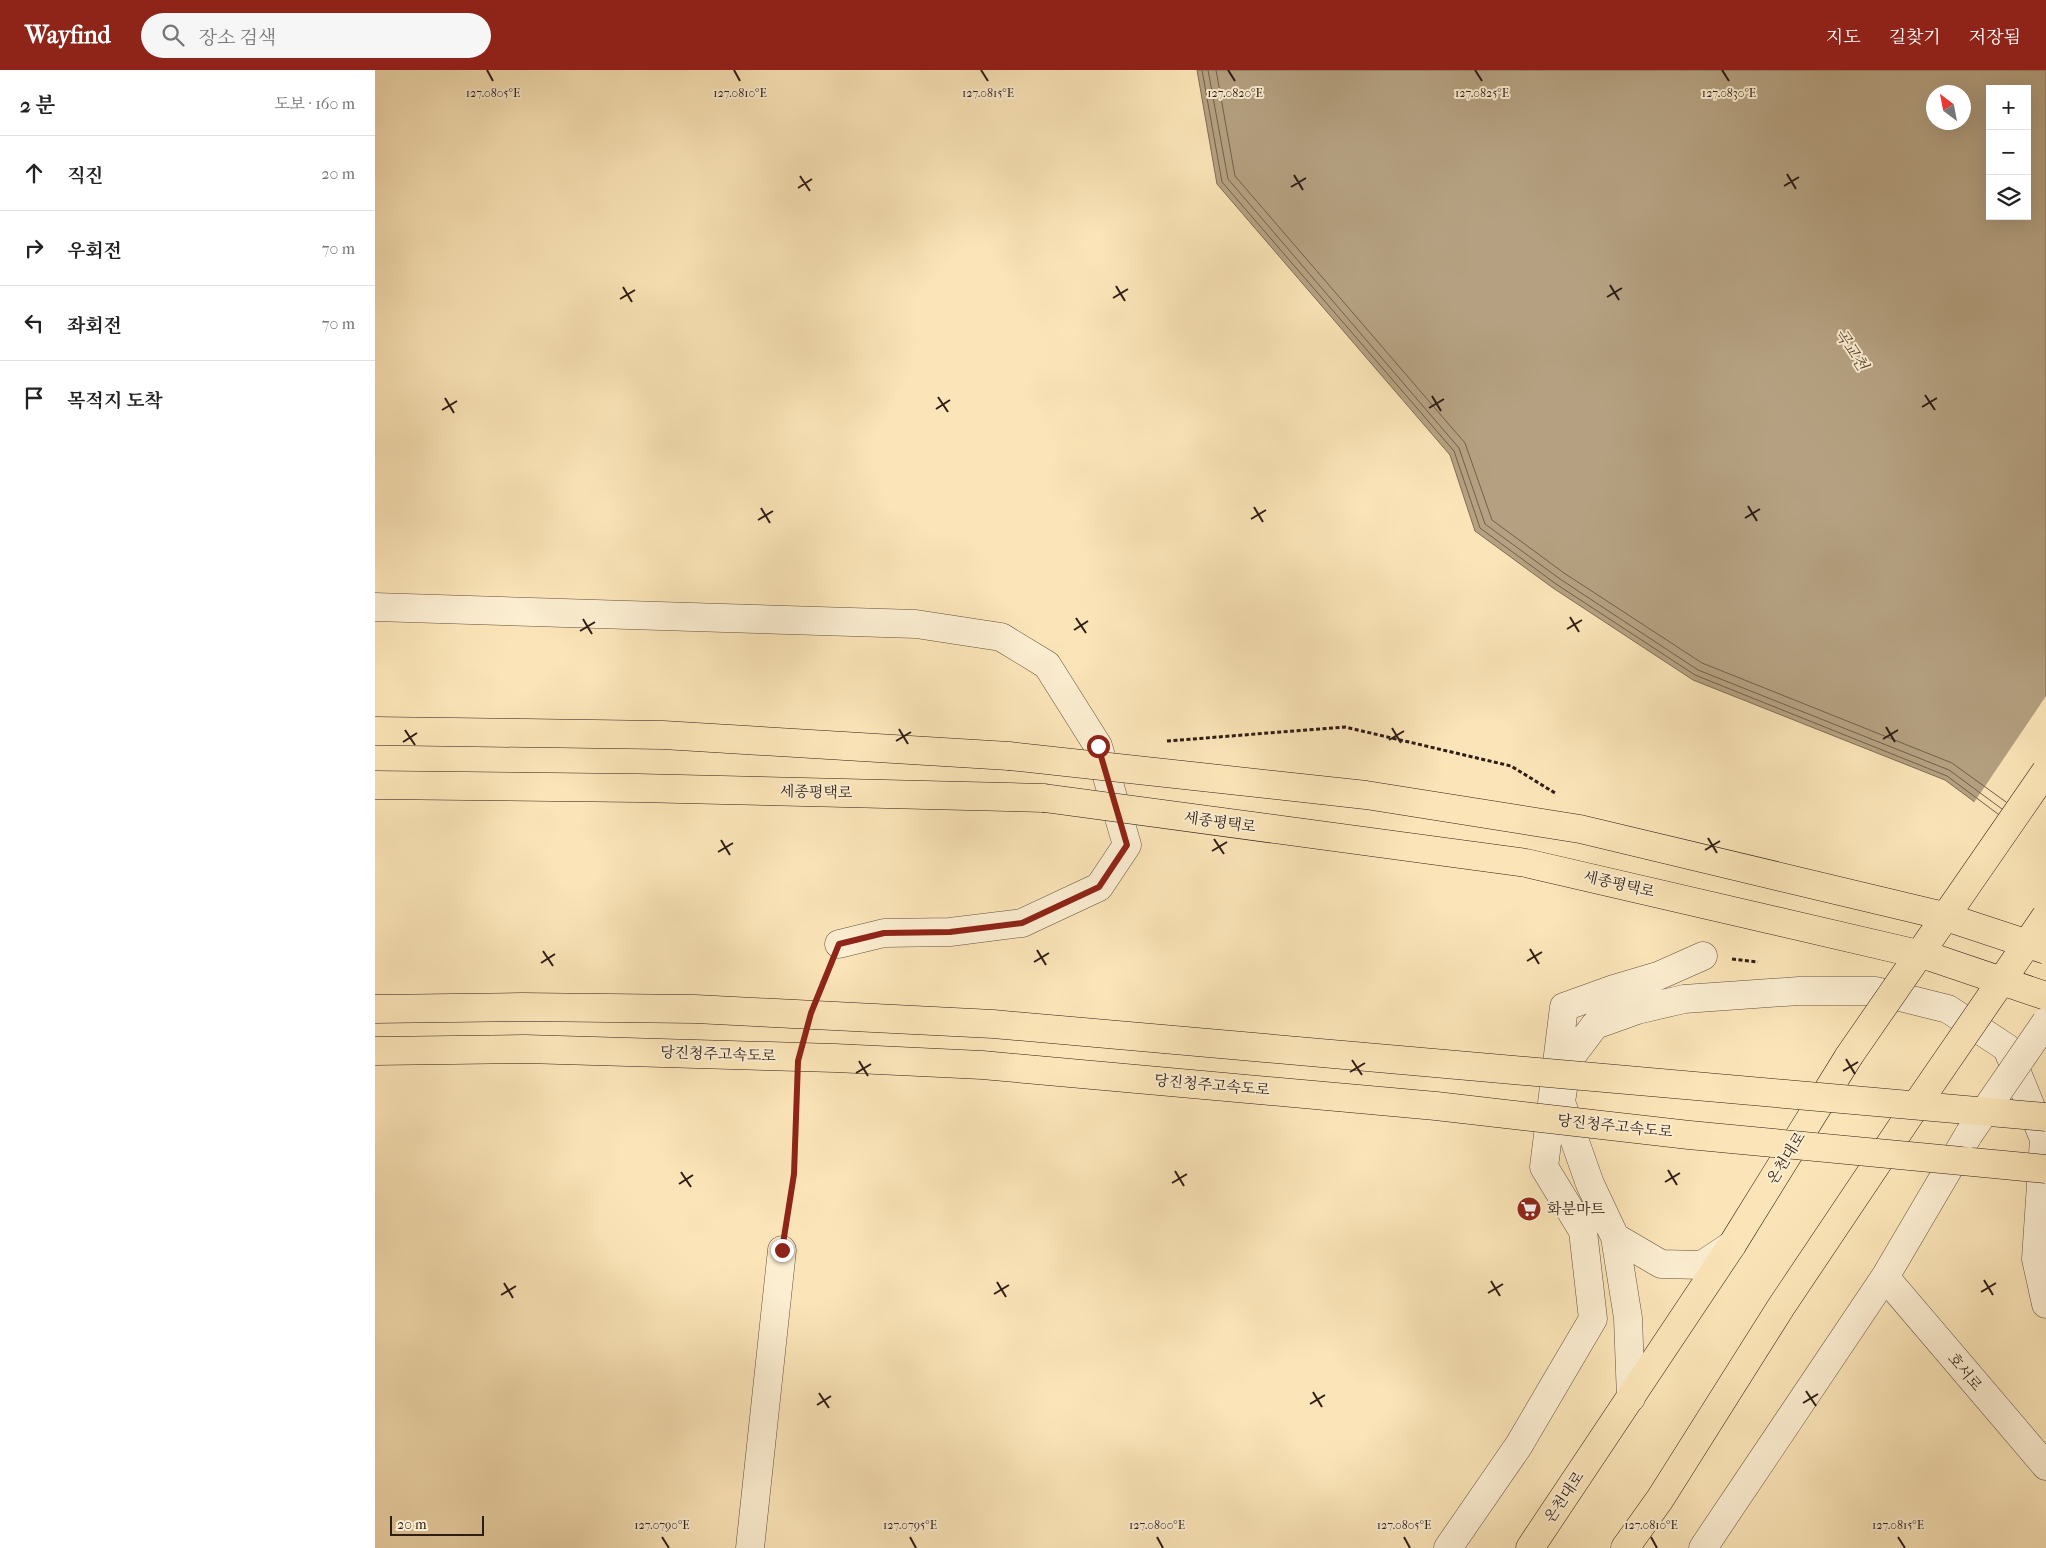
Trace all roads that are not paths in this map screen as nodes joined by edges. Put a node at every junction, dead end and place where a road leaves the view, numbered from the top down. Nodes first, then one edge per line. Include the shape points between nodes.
1 (375, 607) edge
2 (375, 731) edge
3 (2046, 771) edge
4 (375, 785) edge
5 (2046, 916) edge
6 (839, 944) road end
7 (2046, 950) edge
8 (1703, 956) dead end
9 (2046, 996) edge
10 (375, 1009) edge
11 (2046, 1022) edge
12 (375, 1051) edge
13 (2046, 1117) edge
14 (2046, 1169) edge
15 (1615, 1237) junction
16 (1732, 1245) junction
17 (782, 1250) road end
18 (1885, 1277) junction
19 (2046, 1304) edge
20 (1631, 1398) junction
21 (2046, 1466) edge
22 (750, 1548) edge
23 (1447, 1548) edge
24 (1530, 1548) edge
25 (1625, 1548) edge
26 (1703, 1548) edge

1 - 6 street via 916,624 1001,637 1047,665 1098,746 1127,845 1099,887 1022,923 950,932 884,933
2 - 7 highway, bridge via 663,735 1009,756 1366,795 1580,829 1940,915
3 - 16 highway, 온천대로, bridge via 1849,1056
4 - 9 highway, 세종평택로, bridge via 1044,798 1526,863 1931,956
5 - 25 highway, bridge via 1781,1307 1660,1499
8 - 23 street via 1658,976 1564,1007 1543,1167 1583,1231 1593,1319 1519,1445
10 - 13 highway, bridge via 695,1009 993,1024
11 - 18 street, bridge via 1969,1134
12 - 14 highway, 당진청주고속도로, bridge via 525,1049 982,1065 1436,1106
15 - 16 street via 1661,1264 1702,1265
15 - 19 street via 1589,1184 1561,1102 1567,1062 1595,1025 1637,1010 1684,999 1799,991 1876,991 1948,1009 2007,1048 2045,1139 2036,1259
15 - 20 street via 1628,1318
16 - 20 highway, 온천대로
17 - 22 street
18 - 21 street, 호서로
18 - 26 street
20 - 24 highway, 온천대로

